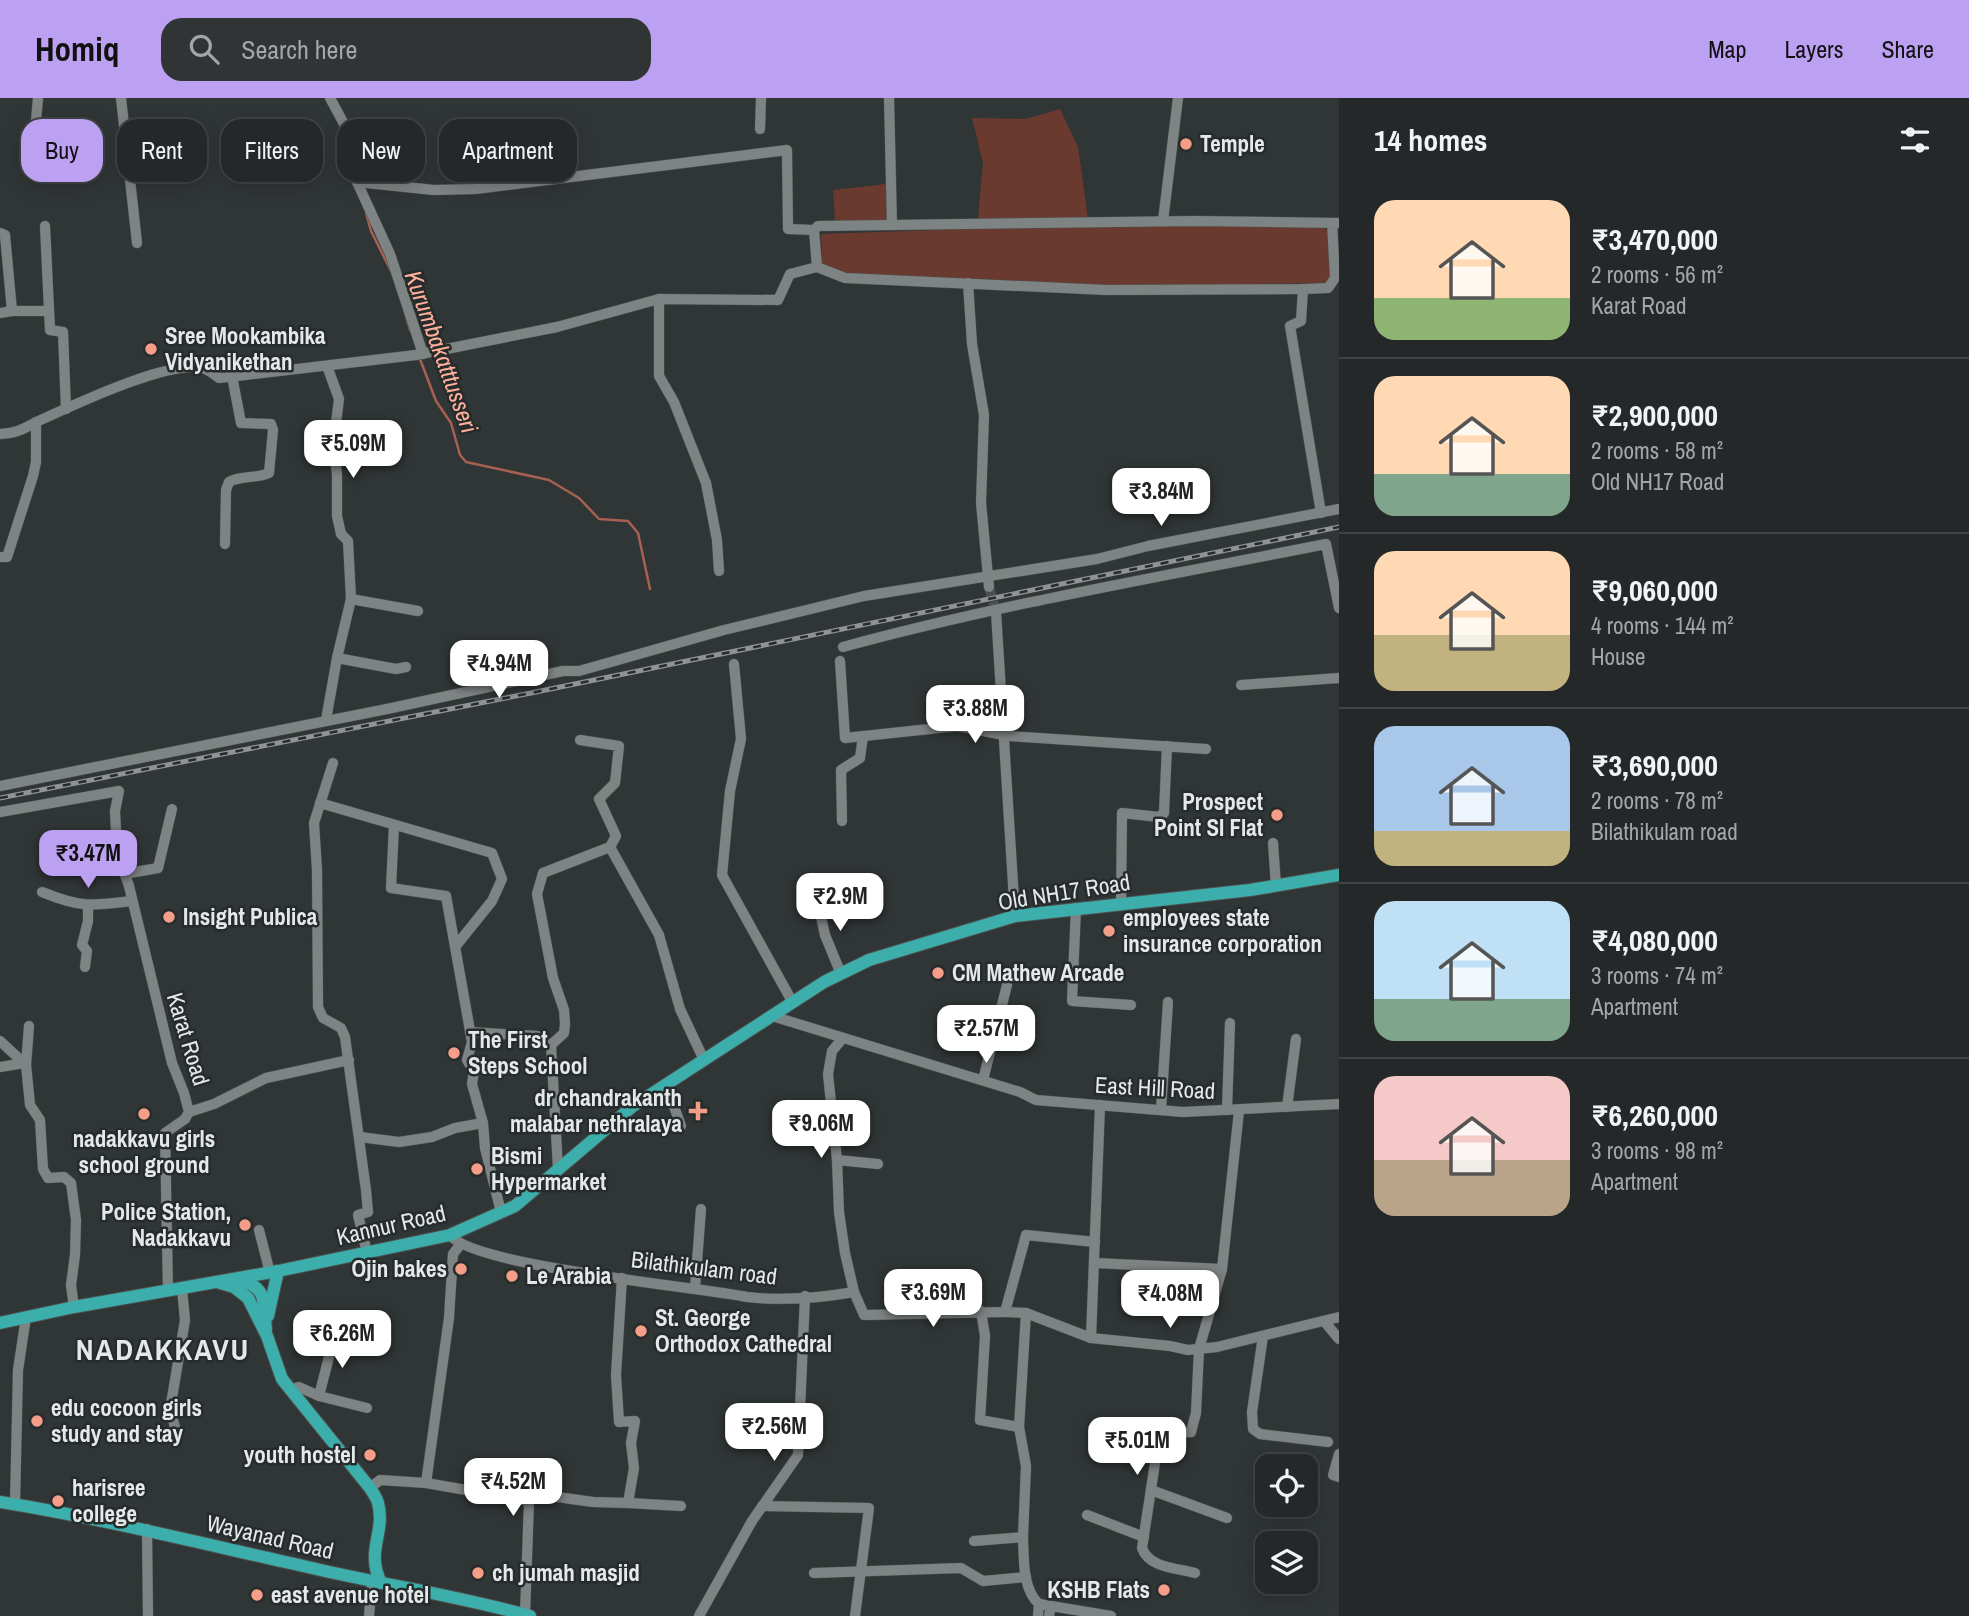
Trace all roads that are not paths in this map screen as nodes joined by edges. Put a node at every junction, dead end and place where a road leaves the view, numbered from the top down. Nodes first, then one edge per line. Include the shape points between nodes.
1 (38, 98) edge
2 (121, 98) edge
3 (330, 98) edge
4 (761, 98) edge
5 (890, 98) edge
6 (1178, 98) edge
7 (37, 119) edge
8 (341, 119) edge
9 (760, 129) dead end
10 (357, 182) joint
11 (1163, 222) junction
12 (1335, 223) edge
13 (892, 225) junction
14 (45, 226) dead end
15 (814, 230) junction
16 (0, 233) edge
17 (137, 243) dead end
18 (817, 267) junction
19 (968, 283) junction
20 (1303, 289) junction
21 (659, 299) junction
22 (12, 311) junction
23 (48, 311) junction
24 (0, 313) edge
25 (423, 354) junction
26 (327, 366) junction
27 (232, 376) junction
28 (66, 409) junction
29 (36, 422) junction
30 (0, 434) edge
31 (1339, 509) edge
32 (1321, 513) junction
33 (225, 544) dead end
34 (0, 557) edge
35 (719, 571) dead end
36 (989, 582) junction
37 (351, 599) junction
38 (1339, 608) edge
39 (418, 611) dead end
40 (996, 612) junction
41 (843, 648) dead end
42 (337, 657) junction
43 (840, 661) dead end
44 (734, 664) dead end
45 (406, 667) dead end
46 (1339, 678) edge
47 (1241, 685) dead end
48 (326, 720) junction
49 (1004, 735) junction
50 (863, 736) junction
51 (580, 740) dead end
52 (1167, 746) junction
53 (1206, 749) dead end
54 (333, 763) dead end
55 (0, 786) edge
56 (320, 803) junction
57 (172, 809) dead end
58 (0, 813) edge
59 (842, 821) dead end
60 (394, 825) junction
61 (1273, 843) dead end
62 (610, 847) junction
63 (124, 874) junction
64 (1339, 875) edge
65 (1276, 886) junction
66 (42, 892) dead end
67 (817, 899) dead end
68 (132, 901) junction
69 (1121, 903) junction
70 (88, 906) junction
71 (1076, 908) junction
72 (1015, 916) junction
73 (454, 947) junction
74 (85, 967) dead end
75 (841, 974) junction
76 (1007, 985) dead end
77 (1168, 1002) dead end
78 (793, 1003) junction
79 (1131, 1005) dead end
80 (772, 1016) junction
81 (1230, 1023) dead end
82 (29, 1026) dead end
83 (470, 1032) junction
84 (843, 1038) junction
85 (1296, 1039) dead end
86 (0, 1041) edge
87 (551, 1045) junction
88 (349, 1060) junction
89 (704, 1060) junction
90 (25, 1064) junction
91 (0, 1067) edge
92 (983, 1080) junction
93 (666, 1084) junction
94 (1339, 1104) edge
95 (1100, 1105) junction
96 (1287, 1107) junction
97 (1161, 1110) junction
98 (1233, 1111) junction
99 (189, 1112) junction
100 (483, 1123) junction
101 (681, 1126) dead end
102 (360, 1137) junction
103 (837, 1160) junction
104 (878, 1164) dead end
105 (558, 1169) junction
106 (701, 1209) dead end
107 (501, 1212) junction
108 (259, 1230) dead end
109 (450, 1235) junction
110 (1095, 1242) junction
111 (460, 1245) junction
112 (367, 1253) junction
113 (1094, 1263) junction
114 (1222, 1269) junction
115 (274, 1272) junction
116 (622, 1278) junction
117 (225, 1281) junction
118 (695, 1288) junction
119 (175, 1290) junction
120 (854, 1292) junction
121 (805, 1296) junction
122 (74, 1307) junction
123 (981, 1311) junction
124 (1005, 1312) junction
125 (1026, 1313) junction
126 (26, 1317) junction
127 (1339, 1317) edge
128 (1324, 1321) junction
129 (0, 1323) edge
130 (267, 1336) junction
131 (1263, 1336) junction
132 (334, 1337) dead end
133 (1091, 1338) junction
134 (1339, 1339) edge
135 (1199, 1349) junction
136 (291, 1390) junction
137 (320, 1396) junction
138 (367, 1408) dead end
139 (174, 1426) dead end
140 (1019, 1427) junction
141 (1328, 1442) dead end
142 (1339, 1454) edge
143 (1339, 1477) edge
144 (426, 1483) junction
145 (370, 1488) junction
146 (1151, 1490) junction
147 (529, 1501) junction
148 (0, 1502) edge
149 (628, 1503) junction
150 (15, 1504) junction
151 (681, 1506) dead end
152 (762, 1506) junction
153 (1087, 1515) dead end
154 (1227, 1518) dead end
155 (147, 1529) junction
156 (1143, 1536) junction
157 (1023, 1537) junction
158 (974, 1541) dead end
159 (373, 1563) junction
160 (860, 1572) junction
161 (814, 1573) dead end
162 (1195, 1573) dead end
163 (352, 1577) junction
164 (1026, 1577) junction
165 (376, 1582) junction
166 (1039, 1604) junction
167 (1050, 1611) edge
168 (528, 1615) edge
169 (148, 1616) edge
170 (369, 1616) edge
171 (699, 1616) edge
172 (855, 1616) edge
173 (1038, 1616) edge
174 (1111, 1616) edge

1 - 7 street
2 - 17 street
3 - 8 street
4 - 9 street
5 - 13 street
6 - 11 street
10 - 15 street via 475,189 787,150 788,229
10 - 25 street via 390,254
11 - 12 street
11 - 13 street
12 - 20 street via 1335,278 1328,288
13 - 15 street via 818,226
14 - 23 street
15 - 18 street
16 - 22 street via 5,235
18 - 19 street via 845,278
18 - 21 street via 790,274 778,300
19 - 20 street via 1107,290
19 - 36 street via 984,415 981,503
20 - 32 street via 1301,321 1290,326
21 - 25 street via 557,327
21 - 35 street via 659,376 706,483 718,540
22 - 23 street
22 - 24 street
23 - 28 street via 50,330 63,331
25 - 26 street
26 - 27 street
26 - 37 street via 339,399 333,447 337,516 341,534 348,541
27 - 28 street via 219,378 203,368 172,369
27 - 33 street via 241,423 271,424 273,430 269,473 229,482
28 - 29 street
29 - 30 street via 18,433
29 - 34 street via 33,476 7,557
31 - 32 street
32 - 36 street
36 - 48 street via 864,596 579,671
37 - 39 street
37 - 42 street
38 - 40 street via 1326,544
40 - 41 street
40 - 49 street
42 - 45 street
42 - 48 street
43 - 50 street via 845,738
44 - 78 street via 741,738 730,791 722,875
46 - 47 street
48 - 55 street
49 - 50 street via 958,726
49 - 52 street
49 - 72 street
50 - 59 street via 860,758 841,770
51 - 62 street via 618,746 615,783 599,799 616,836
52 - 53 street
52 - 69 street via 1164,813 1159,817 1122,813
54 - 56 street
56 - 60 street
56 - 88 street via 314,823 318,1007 323,1018 341,1028
57 - 63 street via 158,868
58 - 63 street, Karat Road via 119,791 114,811
60 - 73 street via 391,888 446,896
60 - 73 street via 492,853 502,879 492,901
61 - 65 street
62 - 87 street via 543,873 539,882 537,894 553,978 564,1010 564,1033
62 - 89 street via 659,935 680,1009
63 - 68 street, Karat Road
64 - 65 main road, Old NH17 Road
65 - 69 main road, Old NH17 Road
66 - 70 street
67 - 75 street via 824,935
68 - 70 street
68 - 99 street, Karat Road via 172,1063
69 - 71 main road, Old NH17 Road
70 - 74 street via 82,946 88,951
71 - 72 main road, Old NH17 Road
71 - 79 street via 1072,1001
72 - 75 main road, Old NH17 Road
73 - 83 street
75 - 78 main road, Old NH17 Road
76 - 92 street
77 - 97 street
78 - 80 main road, Old NH17 Road
80 - 84 street, East Hill Road
80 - 89 main road, Kannur Road
81 - 98 street
82 - 90 street
83 - 87 street via 537,1035
83 - 100 street via 467,1060 474,1071 472,1084
84 - 92 street, East Hill Road
84 - 103 street via 832,1051 828,1073
85 - 96 street
86 - 90 street
87 - 105 street
88 - 99 street via 266,1078
88 - 102 street
89 - 93 main road, Kannur Road
90 - 91 street
90 - 122 street via 30,1105 40,1121 43,1169 48,1178 64,1177 71,1183 76,1220 71,1285
92 - 95 street, East Hill Road via 1036,1100
93 - 101 street
93 - 105 main road, Kannur Road
94 - 96 street, East Hill Road
95 - 97 street, East Hill Road
95 - 110 street
96 - 98 street, East Hill Road
97 - 98 street, East Hill Road
98 - 114 street
99 - 119 street, Karat Road via 164,1133
100 - 102 street via 400,1142
100 - 107 street
102 - 112 street via 368,1212 358,1215
103 - 104 street
103 - 120 street via 839,1212
105 - 107 main road, Kannur Road via 515,1206
106 - 118 street
107 - 109 main road, Kannur Road
108 - 115 street
109 - 111 street
109 - 112 main road, Kannur Road
110 - 113 street
110 - 124 street via 1026,1235
111 - 116 street, Bilathikulam road via 532,1264
111 - 144 street via 453,1254 449,1318
112 - 115 main road, Kannur Road
113 - 114 street
113 - 133 street
114 - 135 street
115 - 117 main road, Kannur Road
115 - 130 main road
116 - 118 street, Bilathikulam road
116 - 149 street via 618,1422 635,1421
117 - 119 main road, Kannur Road
117 - 130 main road via 252,1283 260,1290
118 - 121 street, Bilathikulam road via 766,1299
119 - 122 main road, Kannur Road
119 - 139 street via 185,1320 170,1410
120 - 121 street, Bilathikulam road
120 - 123 street via 864,1315
121 - 152 street via 798,1455
122 - 126 main road, Kannur Road
123 - 124 street
123 - 140 street via 985,1336 980,1420
124 - 125 street
125 - 133 street
125 - 140 street
126 - 129 main road, Kannur Road
126 - 150 street via 18,1370
127 - 128 street
128 - 131 street
128 - 134 street
130 - 136 main road via 282,1379
131 - 135 street
131 - 141 street via 1253,1429 1260,1434
132 - 137 street
133 - 135 street
135 - 146 street via 1191,1432 1163,1434
136 - 137 street via 299,1387
136 - 145 main road
137 - 138 street
140 - 157 street via 1026,1466
142 - 143 street via 1333,1475
144 - 145 street via 380,1480
144 - 147 street
145 - 159 main road via 380,1520
146 - 154 street
146 - 156 street
147 - 149 street via 536,1494
147 - 168 street
148 - 150 main road, Wayanad Road
149 - 151 street
150 - 155 main road, Wayanad Road
152 - 160 street via 869,1508
152 - 171 street
153 - 156 street
155 - 163 main road, Wayanad Road
155 - 169 street
156 - 162 street via 1145,1556 1153,1562
157 - 158 street
157 - 164 street
159 - 163 main road via 364,1574
159 - 165 main road
160 - 161 street
160 - 164 street via 961,1568 983,1581
160 - 172 street
163 - 165 main road, Wayanad Road
164 - 166 street
165 - 168 main road, Wayanad Road
165 - 170 street
166 - 167 street
166 - 173 street
167 - 174 street

